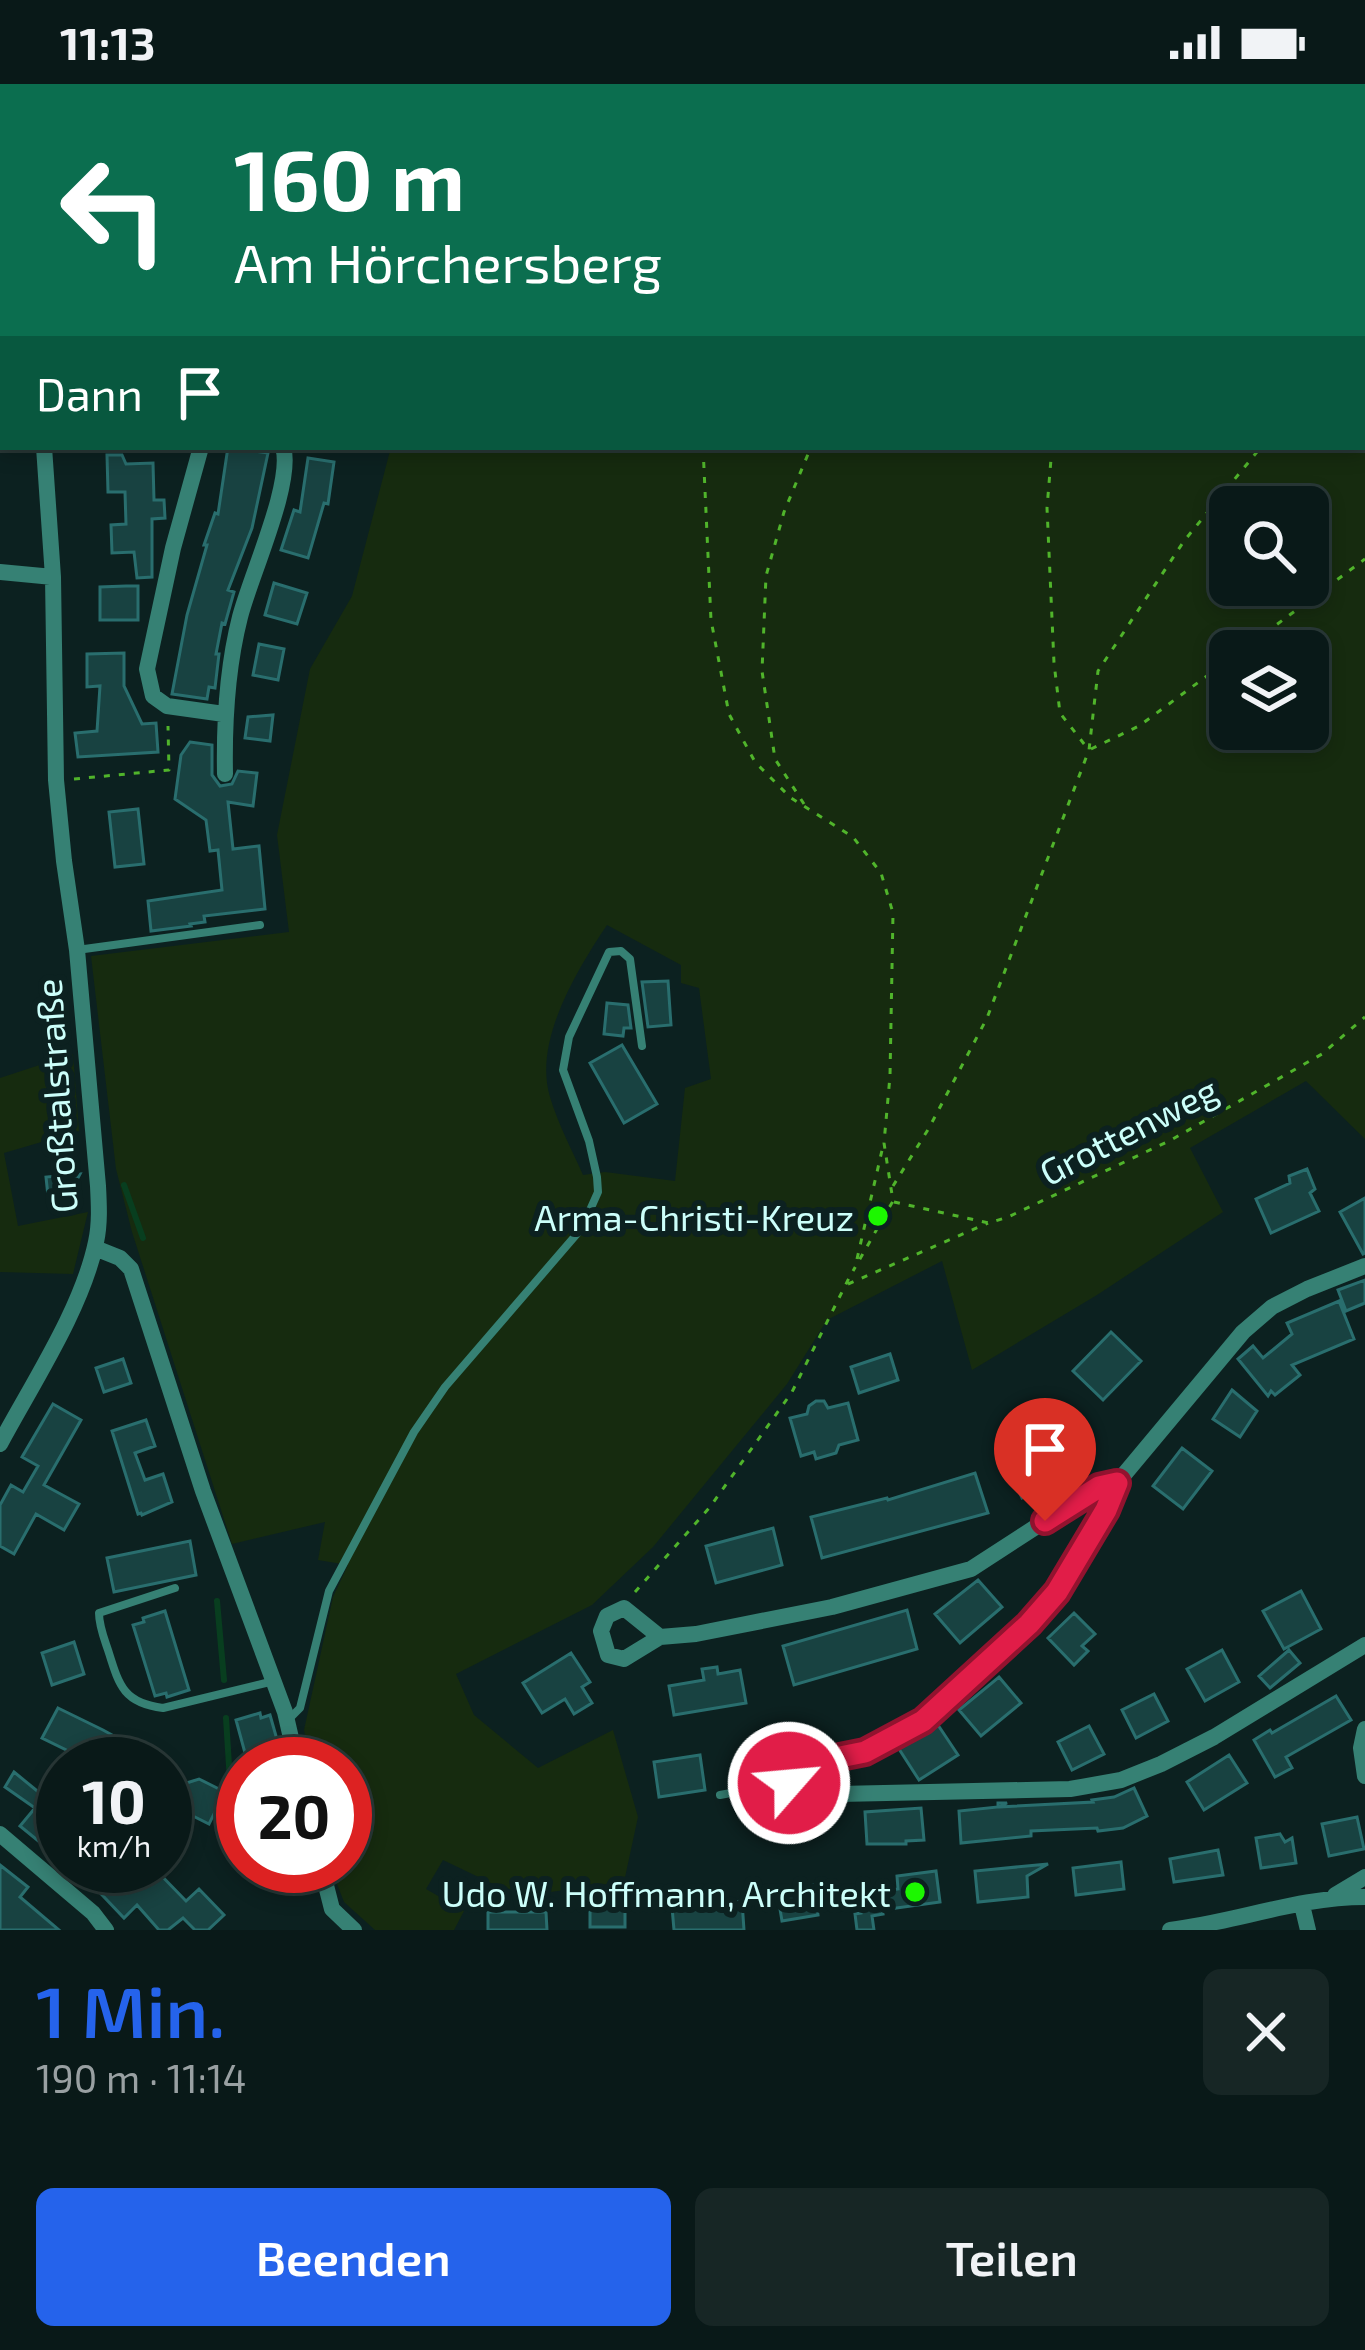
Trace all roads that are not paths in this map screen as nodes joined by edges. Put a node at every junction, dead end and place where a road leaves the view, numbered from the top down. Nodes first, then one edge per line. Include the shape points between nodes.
1 (44, 450) edge
2 (200, 450) edge
3 (285, 450) edge
4 (0, 572) edge
5 (53, 577) junction
6 (224, 714) junction
7 (225, 774) dead end
8 (260, 925) dead end
9 (77, 950) junction
10 (642, 1046) dead end
11 (95, 1248) junction
12 (1365, 1265) edge
13 (0, 1444) edge
14 (1117, 1483) junction
15 (175, 1588) dead end
16 (661, 1637) junction
17 (1365, 1645) edge
18 (274, 1681) junction
19 (287, 1721) junction
20 (1365, 1729) edge
21 (291, 1737) edge
22 (824, 1776) junction
23 (1365, 1776) edge
24 (720, 1796) dead end
25 (0, 1834) edge
26 (1365, 1876) edge
27 (328, 1893) edge
28 (1330, 1897) junction
29 (1365, 1897) edge
30 (1302, 1904) junction
31 (1209, 1928) edge
32 (106, 1930) edge
33 (354, 1930) edge
34 (1170, 1930) edge
35 (1308, 1930) edge

1 - 5 street, Großtalstraße
2 - 6 street via 147,669 153,696 167,706
3 - 6 street
4 - 5 street
5 - 9 street, Großtalstraße via 56,780
6 - 7 street
8 - 9 lane
9 - 11 street, Großtalstraße via 98,1186
10 - 19 lane via 630,959 609,952 569,1037 563,1070 595,1161 592,1207 414,1432 329,1591 300,1708
11 - 13 street
11 - 18 street, Großtalstraße via 131,1269
12 - 14 street via 1272,1307 1243,1332
14 - 16 street via 971,1569 832,1607
14 - 22 street via 1057,1592 1029,1624 923,1721 840,1757
15 - 18 lane via 99,1612 124,1693 163,1708
16 - 16 street via 624,1659 608,1655 601,1631 607,1616 624,1608
17 - 22 street via 1214,1737 1121,1780 1070,1789 839,1794
18 - 19 street, Großtalstraße
19 - 21 street, Großtalstraße
20 - 23 street
22 - 24 lane
25 - 32 street
26 - 28 street
27 - 33 street via 332,1910
28 - 29 street
28 - 30 street
30 - 31 street
30 - 35 street
31 - 34 street

